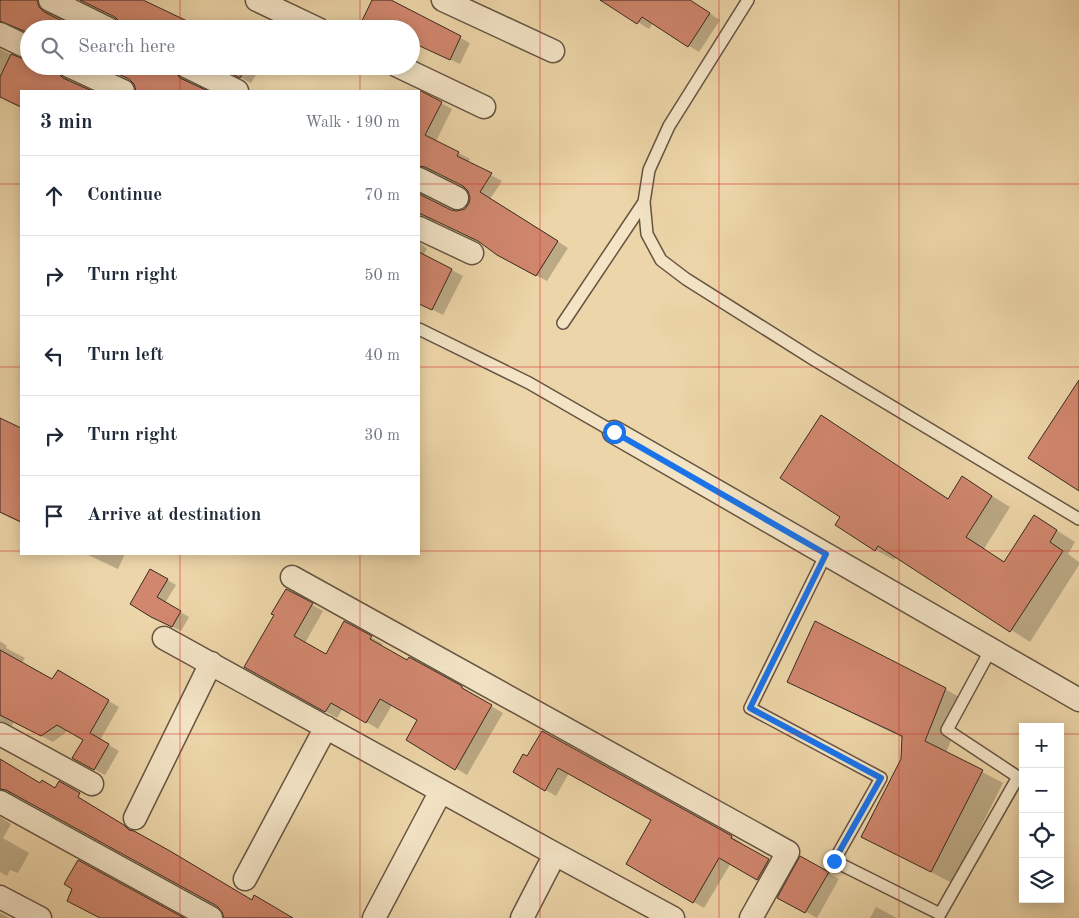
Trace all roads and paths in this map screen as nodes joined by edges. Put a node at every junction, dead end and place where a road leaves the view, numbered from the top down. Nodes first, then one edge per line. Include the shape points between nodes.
1 (50, 0) edge
2 (257, 0) edge
3 (443, 0) edge
4 (748, 0) edge
5 (91, 20) edge
6 (299, 20) edge
7 (0, 34) edge
8 (20, 44) edge
9 (553, 51) dead end
10 (88, 75) edge
11 (204, 75) edge
12 (417, 75) edge
13 (121, 90) edge
14 (235, 90) edge
15 (484, 107) dead end
16 (420, 180) edge
17 (457, 198) dead end
18 (644, 202) junction
19 (420, 228) edge
20 (472, 253) dead end
21 (563, 323) dead end
22 (420, 329) edge
23 (614, 432) joint
24 (1079, 519) edge
25 (826, 554) junction
26 (292, 577) dead end
27 (164, 638) dead end
28 (992, 649) junction
29 (211, 663) junction
30 (1079, 700) edge
31 (326, 727) junction
32 (0, 734) edge
33 (92, 784) dead end
34 (441, 791) junction
35 (0, 802) edge
36 (135, 818) dead end
37 (555, 854) junction
38 (245, 878) dead end
39 (0, 897) edge
40 (40, 918) edge
41 (211, 918) edge
42 (374, 918) edge
43 (522, 918) edge
44 (673, 918) edge
45 (751, 918) edge

1 - 5 street
2 - 6 street
3 - 9 street
4 - 18 lane via 669,126 649,170
7 - 8 street
10 - 13 street
11 - 14 street
12 - 15 street
16 - 17 street
18 - 21 lane
18 - 24 lane via 648,234 662,260 686,279 812,359
19 - 20 street
22 - 23 lane via 529,383
23 - 25 street
25 - 28 street
25 - 28 lane via 750,708 881,778 834,861 940,914 1018,777 947,730
26 - 45 street via 788,852
27 - 29 street
28 - 30 street
29 - 31 street
29 - 36 street
31 - 34 street
31 - 38 street
32 - 33 street
34 - 37 street
34 - 42 street
35 - 41 street
37 - 43 street
37 - 44 street
39 - 40 street

